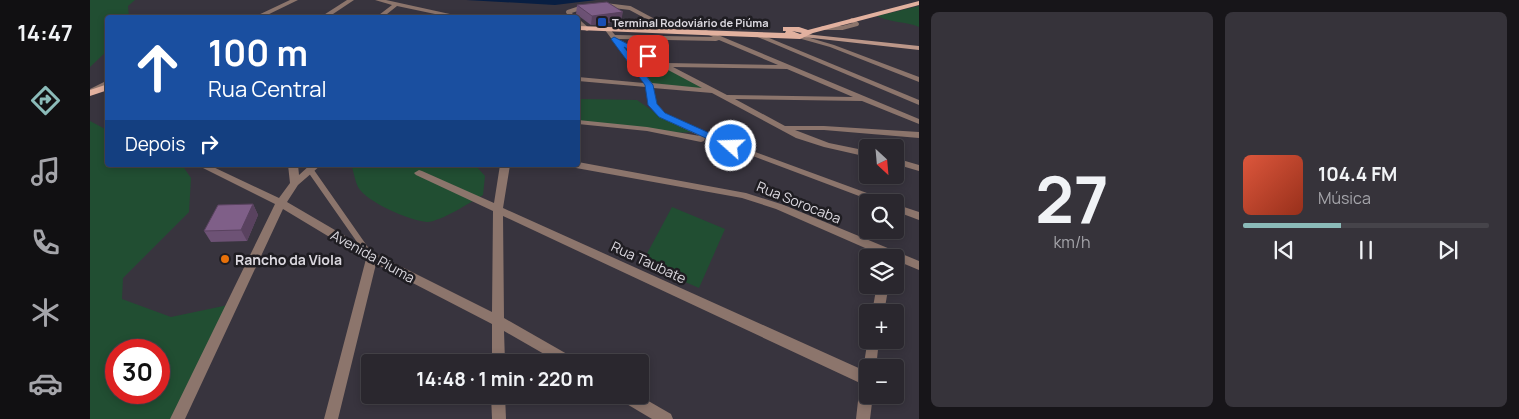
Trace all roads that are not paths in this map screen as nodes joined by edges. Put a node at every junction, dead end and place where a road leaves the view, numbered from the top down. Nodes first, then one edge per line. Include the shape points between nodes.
1 (295, 0) edge
2 (351, 0) edge
3 (378, 0) edge
4 (919, 3) edge
5 (396, 4) junction
6 (590, 6) edge
7 (597, 6) edge
8 (262, 15) edge
9 (327, 15) edge
10 (382, 15) edge
11 (450, 15) edge
12 (570, 15) edge
13 (852, 20) junction
14 (580, 23) edge
15 (834, 24) junction
16 (580, 28) edge
17 (822, 28) junction
18 (587, 29) junction
19 (607, 29) junction
20 (673, 31) junction
21 (800, 33) junction
22 (756, 34) junction
23 (724, 35) junction
24 (614, 38) junction
25 (919, 48) edge
26 (664, 64) junction
27 (792, 68) junction
28 (580, 79) edge
29 (919, 80) edge
30 (105, 84) edge
31 (649, 85) junction
32 (105, 88) edge
33 (90, 92) edge
34 (717, 92) junction
35 (727, 97) junction
36 (864, 99) junction
37 (919, 103) edge
38 (580, 122) edge
39 (919, 122) edge
40 (784, 128) junction
41 (919, 135) edge
42 (717, 141) junction
43 (859, 152) edge
44 (904, 164) edge
45 (580, 166) edge
46 (206, 167) edge
47 (294, 167) edge
48 (505, 167) edge
49 (313, 168) edge
50 (919, 168) edge
51 (419, 173) dead end
52 (295, 183) junction
53 (861, 194) edge
54 (281, 202) junction
55 (498, 209) junction
56 (904, 210) edge
57 (919, 216) edge
58 (873, 249) edge
59 (372, 257) junction
60 (904, 261) edge
61 (919, 266) edge
62 (498, 321) junction
63 (498, 354) edge
64 (555, 354) edge
65 (859, 370) edge
66 (498, 404) edge
67 (639, 404) edge
68 (864, 404) edge
69 (659, 417) edge
70 (177, 419) edge
71 (331, 419) edge
72 (499, 419) edge
73 (862, 419) edge

1 - 8 street
2 - 9 street
3 - 5 street
4 - 13 main road
5 - 10 street
5 - 11 street
6 - 12 lane via 570,10
7 - 20 lane via 630,8
13 - 15 main road
13 - 17 lane via 857,24
14 - 18 lane
15 - 17 main road
15 - 21 main road
16 - 18 main road
17 - 21 main road
18 - 19 main road
19 - 20 main road
19 - 24 street
20 - 23 main road
21 - 22 main road
21 - 23 main road
21 - 25 main road
21 - 29 street
22 - 23 main road
22 - 37 street
23 - 24 street
23 - 27 street
24 - 26 street
24 - 31 street
26 - 27 street
26 - 34 street
27 - 36 street
28 - 31 street
30 - 33 street
31 - 34 street
31 - 42 street via 652,105 662,115
32 - 33 main road
34 - 35 street
35 - 36 street
35 - 40 street
36 - 39 street
38 - 42 street via 648,129
40 - 41 street
40 - 43 street via 810,140
42 - 53 street
44 - 50 street
45 - 58 street, Rua Sorocaba via 742,195 780,207
46 - 54 street, Avenida Piuma
47 - 52 street
48 - 55 street
49 - 52 street
49 - 59 lane
51 - 55 street, Rua Taubate
52 - 54 street
54 - 59 street, Avenida Piuma
54 - 70 street
55 - 62 street
55 - 65 street, Rua Taubate
56 - 57 street
59 - 62 street, Avenida Piuma
59 - 71 street
60 - 61 street, Rua Sorocaba
62 - 63 street
62 - 64 street, Avenida Piuma
66 - 72 street
67 - 69 street
68 - 73 street

